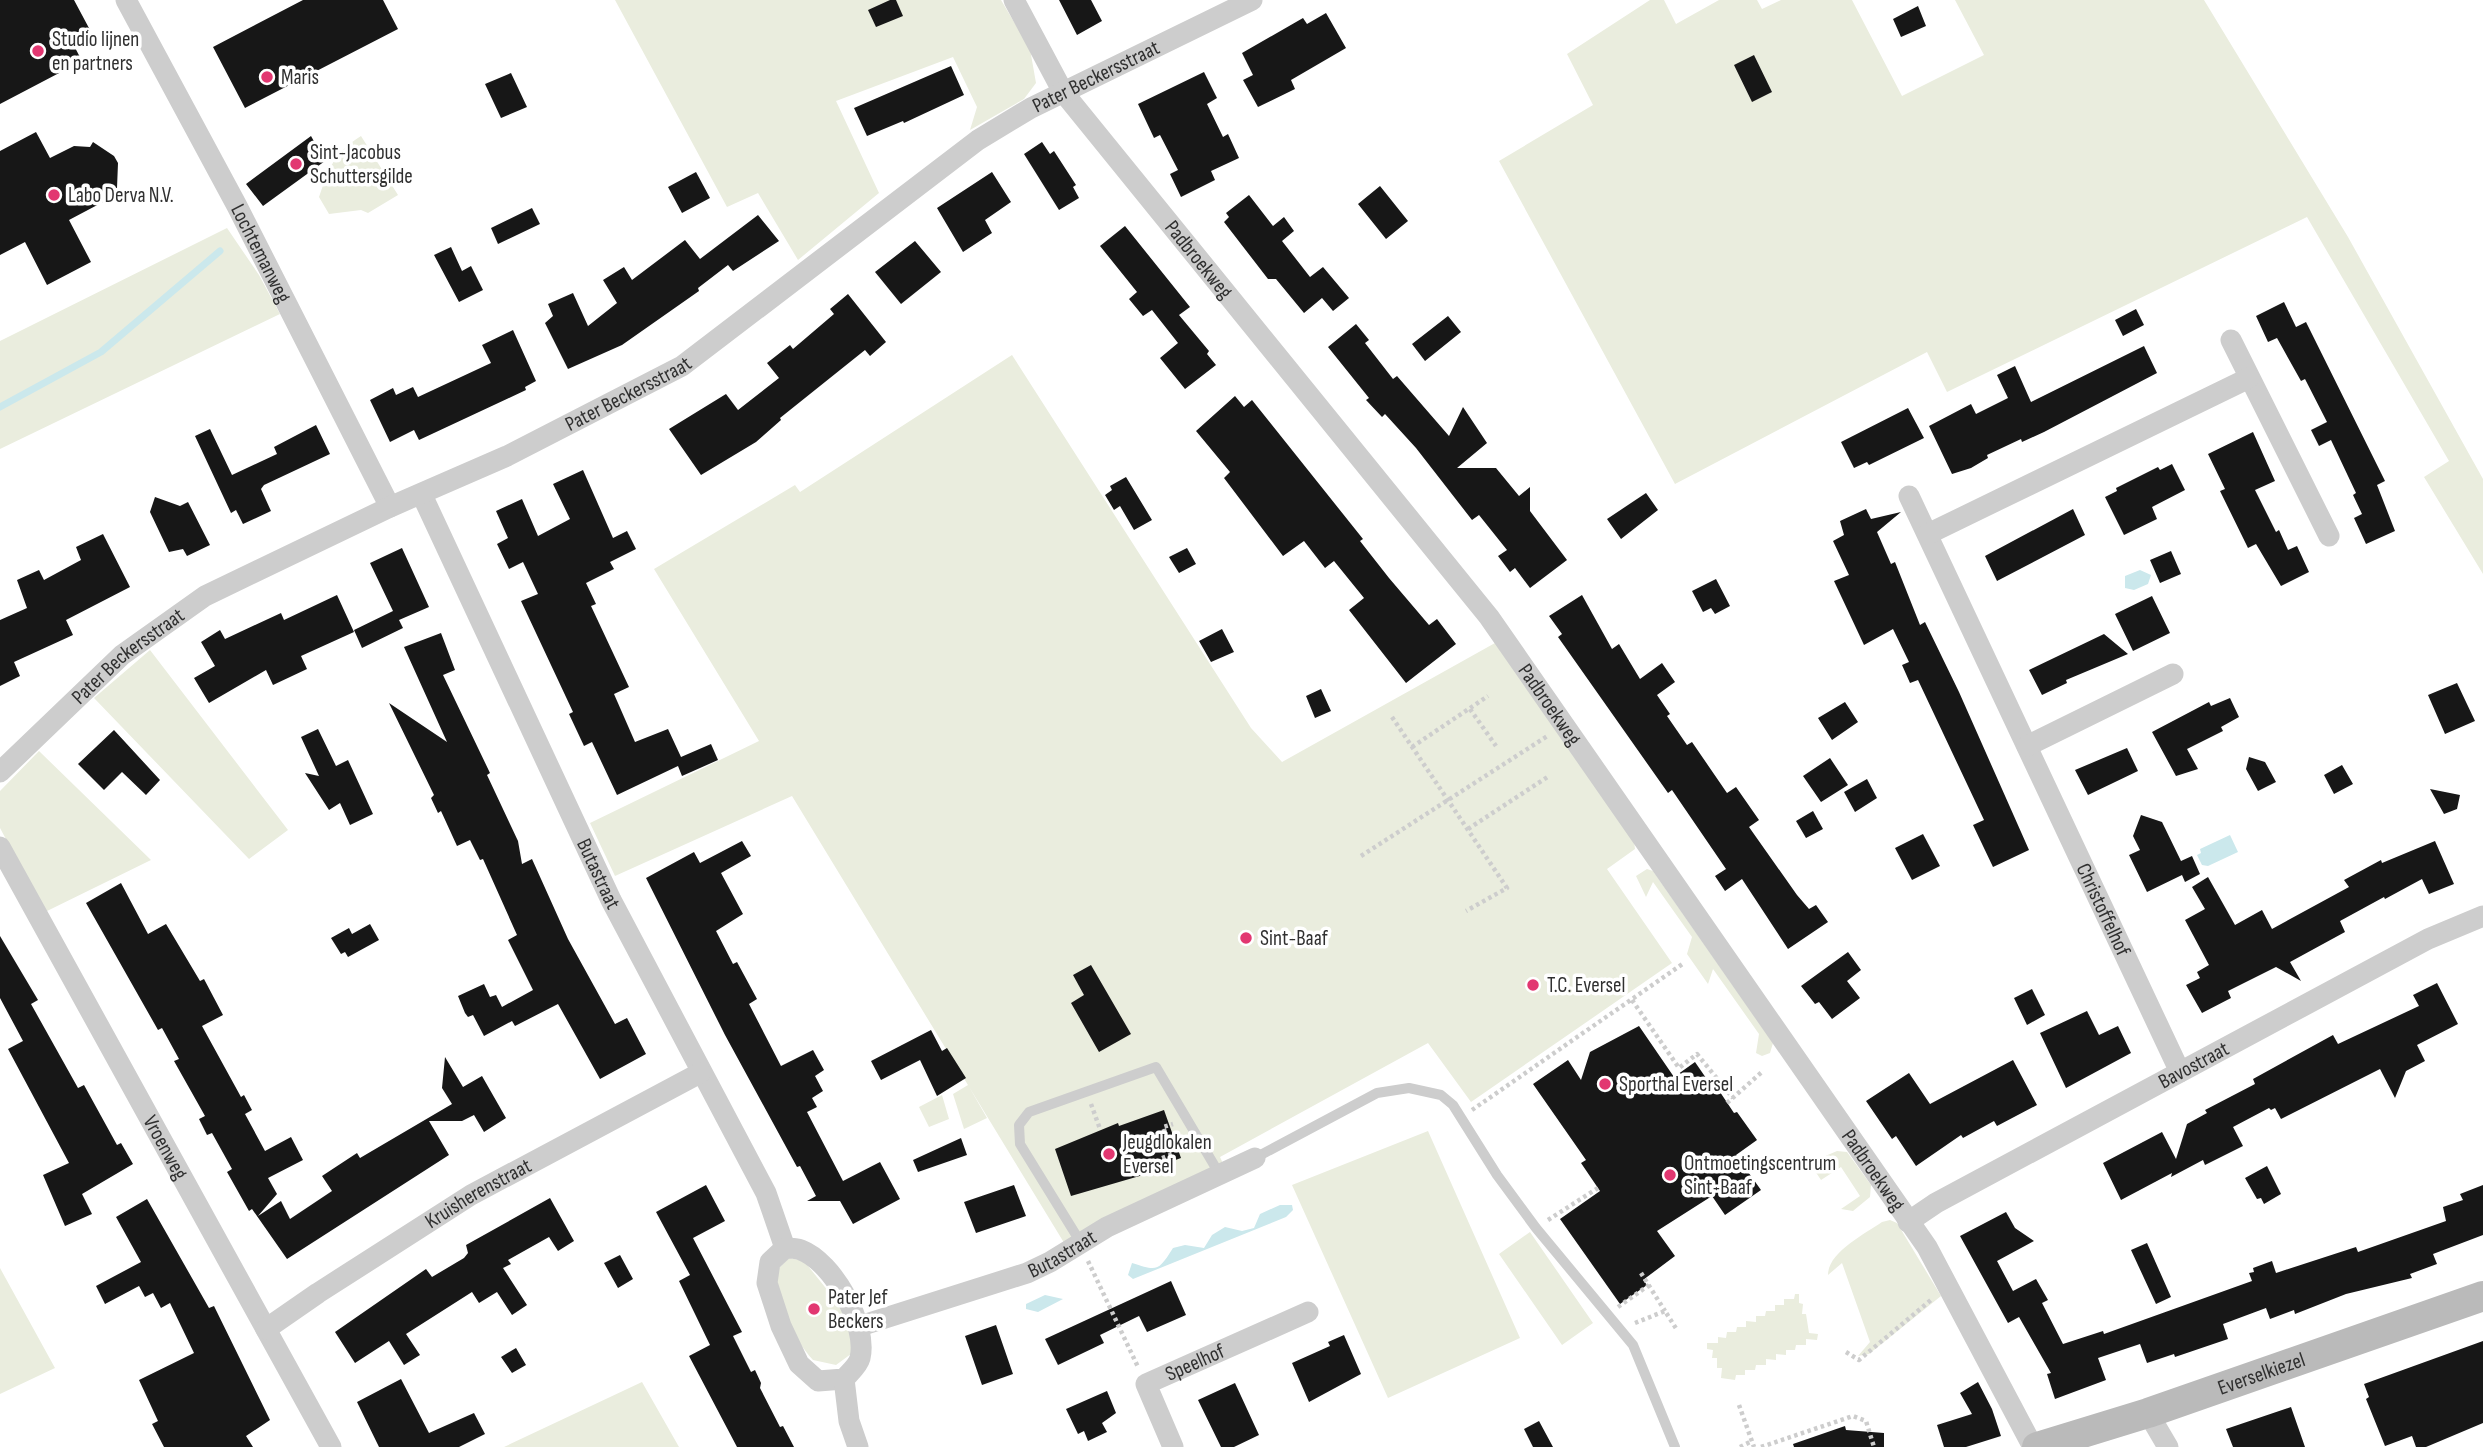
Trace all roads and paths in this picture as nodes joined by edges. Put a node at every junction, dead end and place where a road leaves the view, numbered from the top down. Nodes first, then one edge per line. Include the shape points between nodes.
1 (126, 0) edge
2 (1014, 0) edge
3 (1252, 0) edge
4 (1063, 92) junction
5 (2231, 340) dead end
6 (2249, 378) junction
7 (422, 495) junction
8 (1909, 496) dead end
9 (390, 508) junction
10 (1928, 534) junction
11 (2329, 536) dead end
12 (2173, 674) dead end
13 (1488, 696) dead end
14 (1470, 709) junction
15 (1392, 717) dead end
16 (1564, 725) junction
17 (1496, 746) dead end
18 (2027, 746) junction
19 (1412, 747) junction
20 (0, 772) edge
21 (1549, 776) dead end
22 (1448, 800) junction
23 (1468, 829) junction
24 (0, 846) edge
25 (1362, 856) dead end
26 (1466, 911) dead end
27 (2483, 916) edge
28 (1684, 963) dead end
29 (1632, 1000) junction
30 (1763, 1071) dead end
31 (2180, 1072) junction
32 (700, 1073) junction
33 (1086, 1091) junction
34 (1733, 1098) junction
35 (1727, 1103) dead end
36 (1460, 1118) junction
37 (1100, 1129) dead end
38 (1166, 1135) dead end
39 (1163, 1158) dead end
40 (1255, 1158) joint
41 (1220, 1175) junction
42 (1598, 1188) dead end
43 (1908, 1222) junction
44 (1536, 1228) junction
45 (1081, 1243) junction
46 (785, 1248) junction
47 (1641, 1273) dead end
48 (1649, 1285) junction
49 (1950, 1289) junction
50 (2483, 1296) edge
51 (1665, 1311) junction
52 (1308, 1312) dead end
53 (1608, 1314) junction
54 (860, 1326) junction
55 (267, 1329) junction
56 (1620, 1329) junction
57 (1677, 1330) dead end
58 (1846, 1352) dead end
59 (844, 1379) junction
60 (1146, 1384) junction
61 (1739, 1405) dead end
62 (2148, 1413) junction
63 (1753, 1444) edge
64 (331, 1447) edge
65 (858, 1447) edge
66 (1173, 1447) edge
67 (1675, 1447) edge
68 (1740, 1447) edge
69 (1761, 1447) edge
70 (1874, 1447) edge
71 (2035, 1447) edge
72 (2168, 1447) edge

1 - 9 street, Lochtemanweg
2 - 4 street, Padbroekweg
3 - 4 street, Pater Beckersstraat
4 - 7 street, Pater Beckersstraat via 988,134 930,174 682,366 602,410
4 - 16 street, Padbroekweg via 1466,588
5 - 6 street
6 - 10 street
6 - 11 street
7 - 9 street, Pater Beckersstraat
7 - 32 street, Butastraat via 611,900
8 - 10 street, Christoffelhof
9 - 20 street, Pater Beckersstraat via 205,596 122,655
10 - 18 street, Christoffelhof
12 - 18 street
13 - 14 path
14 - 17 path
14 - 19 path
15 - 19 path
16 - 22 path
16 - 43 street, Padbroekweg
18 - 31 street, Christoffelhof
19 - 22 path
21 - 23 path
22 - 23 path
22 - 25 path
23 - 26 path via 1507,888
24 - 55 street, Vroenweg
27 - 31 street, Bavostraat via 2428,939
28 - 29 path
29 - 34 path via 1679,1068 1697,1054
29 - 36 path
30 - 34 path
31 - 43 street, Bavostraat
32 - 46 street, Butastraat via 766,1193
32 - 55 street, Kruisherenstraat via 471,1195
33 - 37 path
33 - 41 lane via 1156,1067
33 - 45 lane via 1029,1112 1019,1125 1020,1144
34 - 35 path
36 - 40 lane via 1441,1095 1409,1088 1395,1090 1356,1102
36 - 44 lane
38 - 39 path via 1173,1154
40 - 41 street, Butastraat
41 - 45 street, Butastraat via 1158,1201
42 - 44 path
43 - 49 street, Padbroekweg
44 - 53 lane
45 - 54 street, Butastraat via 1027,1273
45 - 60 path
46 - 54 street via 802,1250 822,1265
46 - 59 street via 770,1262 767,1283 781,1326 799,1364 818,1381
47 - 48 path
48 - 51 path
48 - 53 path
49 - 58 path via 1858,1360
49 - 71 street, Padbroekweg
50 - 62 street, Everselkiezel
51 - 56 path
51 - 57 path
52 - 60 street, Speelhof
53 - 56 lane
54 - 59 street via 859,1361
55 - 64 street, Vroenweg
56 - 67 lane via 1644,1367
59 - 65 street via 849,1421
60 - 66 street, Speelhof
61 - 63 path
62 - 71 street, Everselkiezel
62 - 72 street
63 - 68 path
69 - 70 path via 1853,1416 1866,1421

